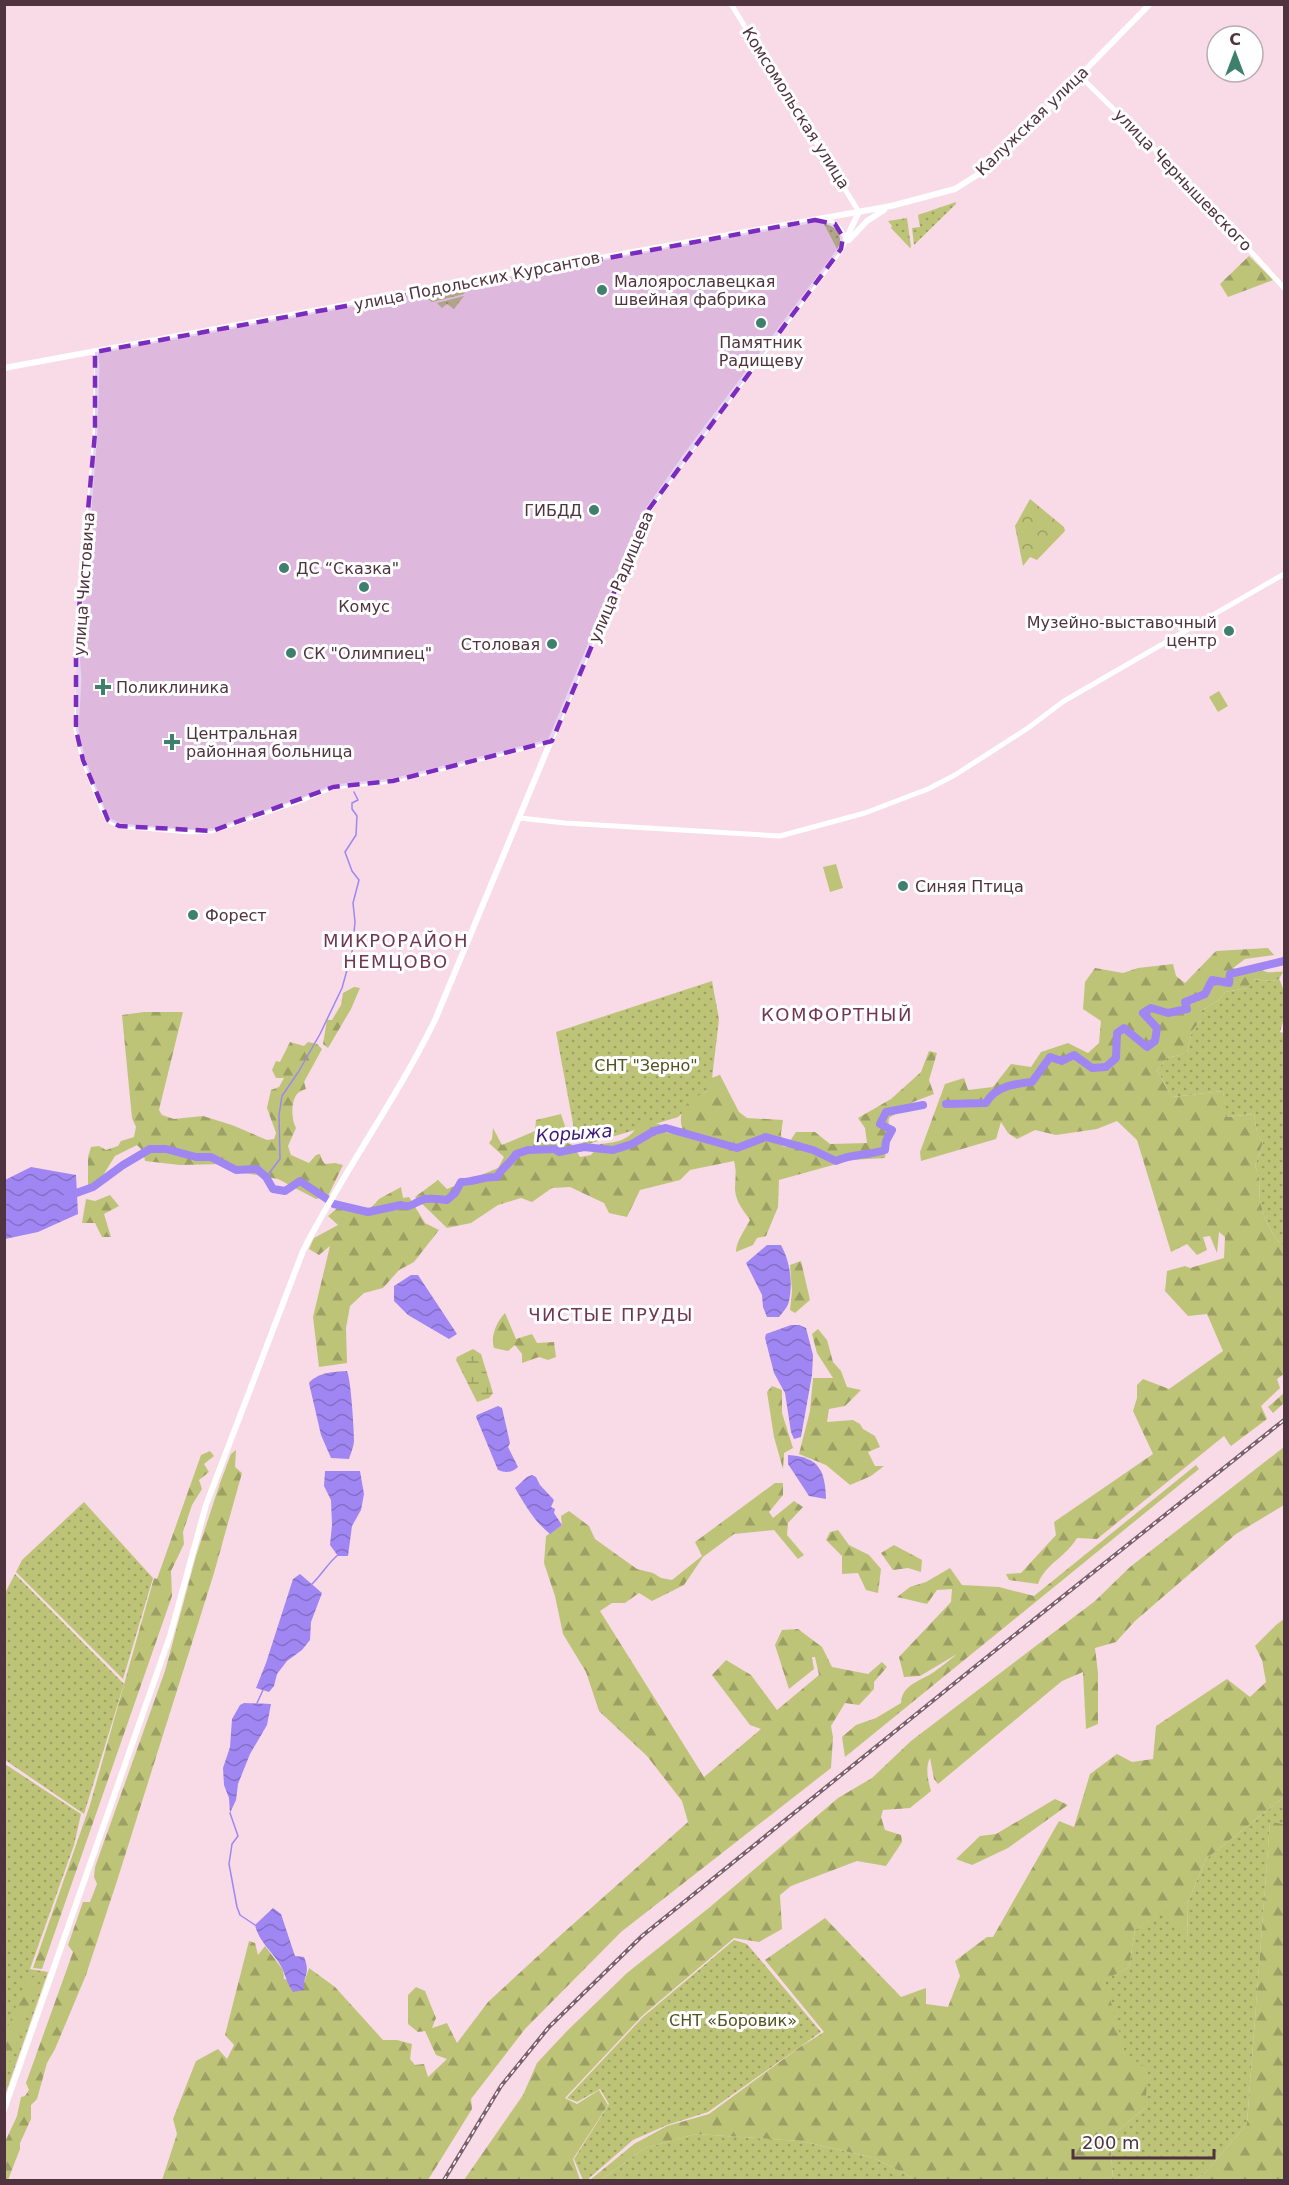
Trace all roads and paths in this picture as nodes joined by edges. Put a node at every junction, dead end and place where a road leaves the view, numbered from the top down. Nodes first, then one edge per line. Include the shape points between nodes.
1 (731, 4) edge
2 (1150, 4) edge
3 (1082, 73) junction
4 (891, 206) junction
5 (859, 212) junction
6 (814, 220) junction
7 (841, 249) junction
8 (1284, 288) edge
9 (95, 352) junction
10 (4, 368) edge
11 (1284, 574) edge
12 (552, 741) junction
13 (520, 818) junction
14 (4, 2110) edge

1 - 5 street, Комсомольская улица
2 - 3 main road, Калужская улица
3 - 4 main road, Калужская улица via 985,170 955,189
3 - 8 street, улица Чернышевского via 1085,81 1183,177
4 - 5 main road, Калужская улица
4 - 7 main road via 867,221
5 - 6 main road, улица Подольских Курсантов
5 - 7 main road, улица Радищева
6 - 7 main road via 829,221 840,229 844,239
6 - 9 main road, улица Подольских Курсантов
7 - 12 main road, улица Радищева via 649,509
9 - 10 main road, улица Подольских Курсантов
9 - 12 street, улица Чистовича via 95,433 76,642 76,730 83,760 108,820 119,826 212,831 333,787 393,781
11 - 13 street via 1064,701 955,775 865,813 780,836
12 - 13 main road, улица Радищева
13 - 14 main road, улица Радищева via 423,1046 303,1251 206,1505 170,1636

